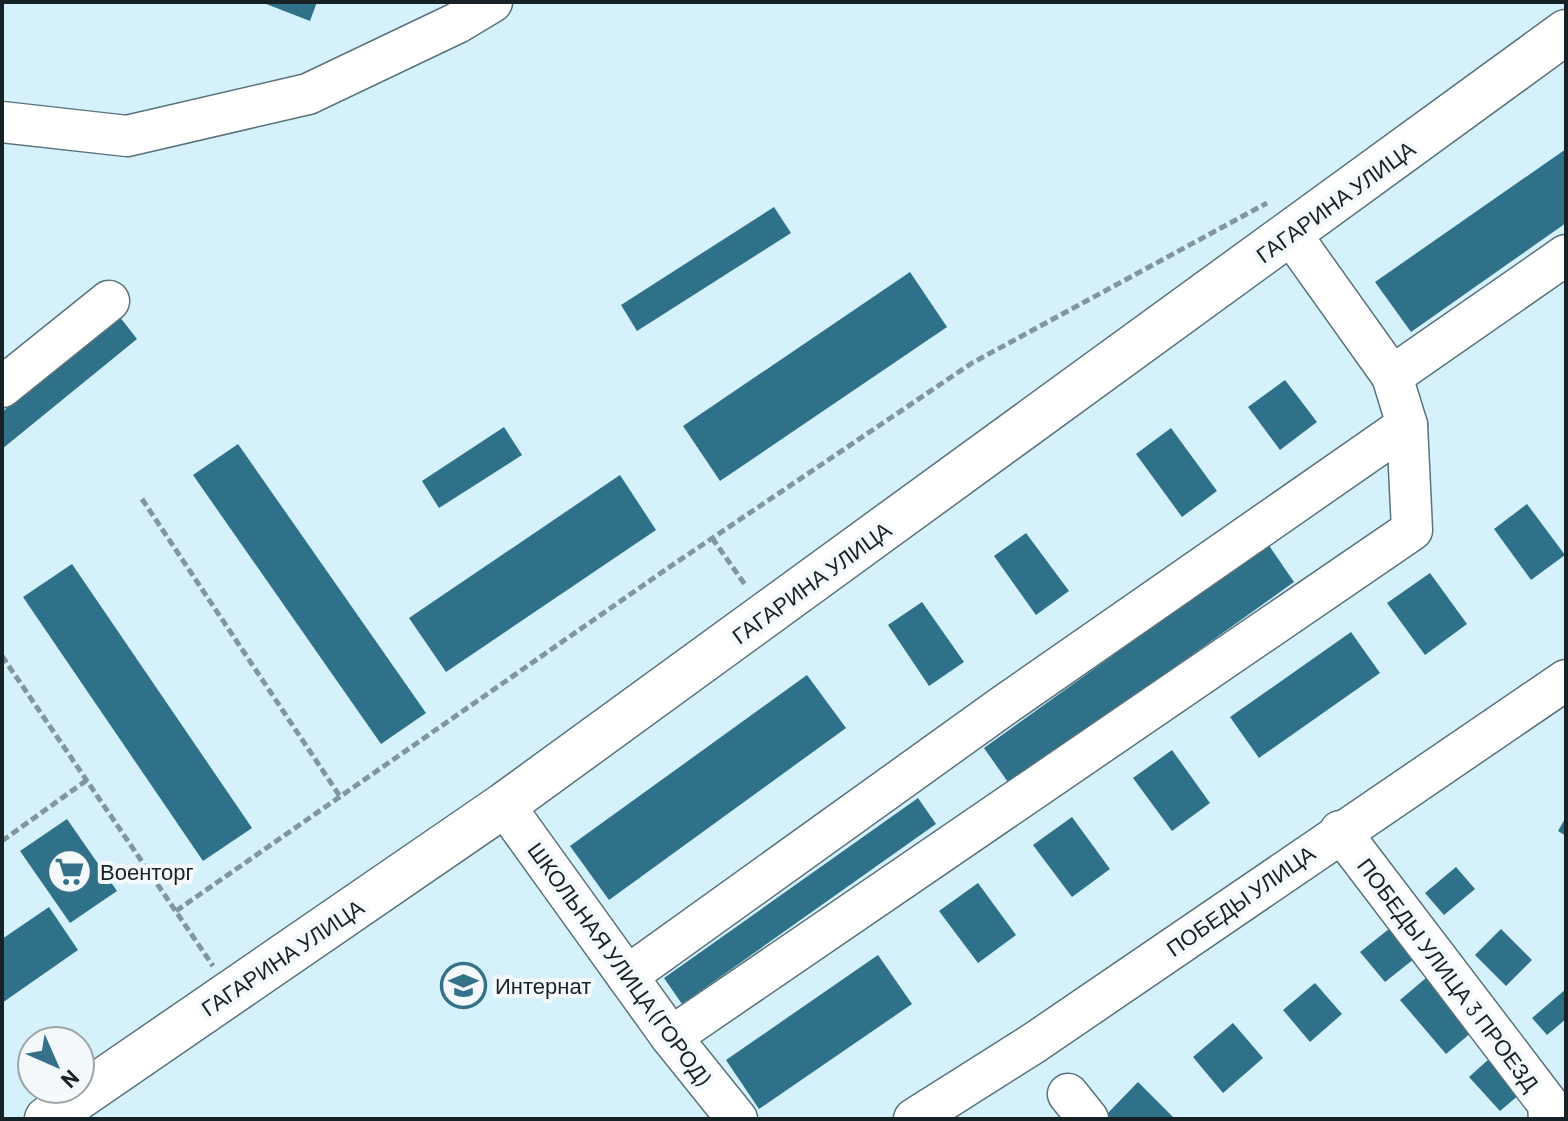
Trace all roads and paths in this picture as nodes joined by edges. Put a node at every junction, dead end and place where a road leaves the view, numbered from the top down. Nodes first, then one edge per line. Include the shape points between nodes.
1 (492, 2) edge
2 (1566, 32) edge
3 (2, 122) edge
4 (1284, 214) junction
5 (1566, 255) edge
6 (109, 301) dead end
7 (1392, 376) junction
8 (2, 387) edge
9 (1407, 425) junction
10 (142, 499) dead end
11 (712, 538) junction
12 (766, 614) junction
13 (2, 656) edge
14 (1563, 688) edge
15 (87, 780) junction
16 (341, 798) junction
17 (504, 805) junction
18 (1340, 831) junction
19 (2, 841) edge
20 (176, 911) junction
21 (627, 976) junction
22 (231, 992) junction
23 (671, 1037) junction
24 (47, 1119) edge
25 (737, 1119) edge
26 (914, 1119) edge
27 (1549, 1119) edge

1 - 3 street via 308,94 127,136
2 - 4 main road, ГАГАРИНА УЛИЦА
4 - 7 street
4 - 11 path via 972,363
4 - 12 main road, ГАГАРИНА УЛИЦА
5 - 7 street
6 - 8 street
7 - 9 street
9 - 21 street via 1016,696
9 - 23 street via 1412,530
10 - 16 path
11 - 12 path
11 - 16 path
12 - 17 main road, ГАГАРИНА УЛИЦА
13 - 15 path
14 - 18 street, ПОБЕДЫ УЛИЦА
15 - 19 path
15 - 20 path
16 - 20 path
17 - 21 street, ШКОЛЬНАЯ УЛИЦА (ГОРОД)
17 - 22 main road, ГАГАРИНА УЛИЦА
18 - 26 street, ПОБЕДЫ УЛИЦА via 1034,1043
18 - 27 street, ПОБЕДЫ УЛИЦА 3 ПРОЕЗД via 1548,1104
20 - 22 path
21 - 23 street, ШКОЛЬНАЯ УЛИЦА (ГОРОД)
22 - 24 main road, ГАГАРИНА УЛИЦА
23 - 25 street, ШКОЛЬНАЯ УЛИЦА (ГОРОД)

